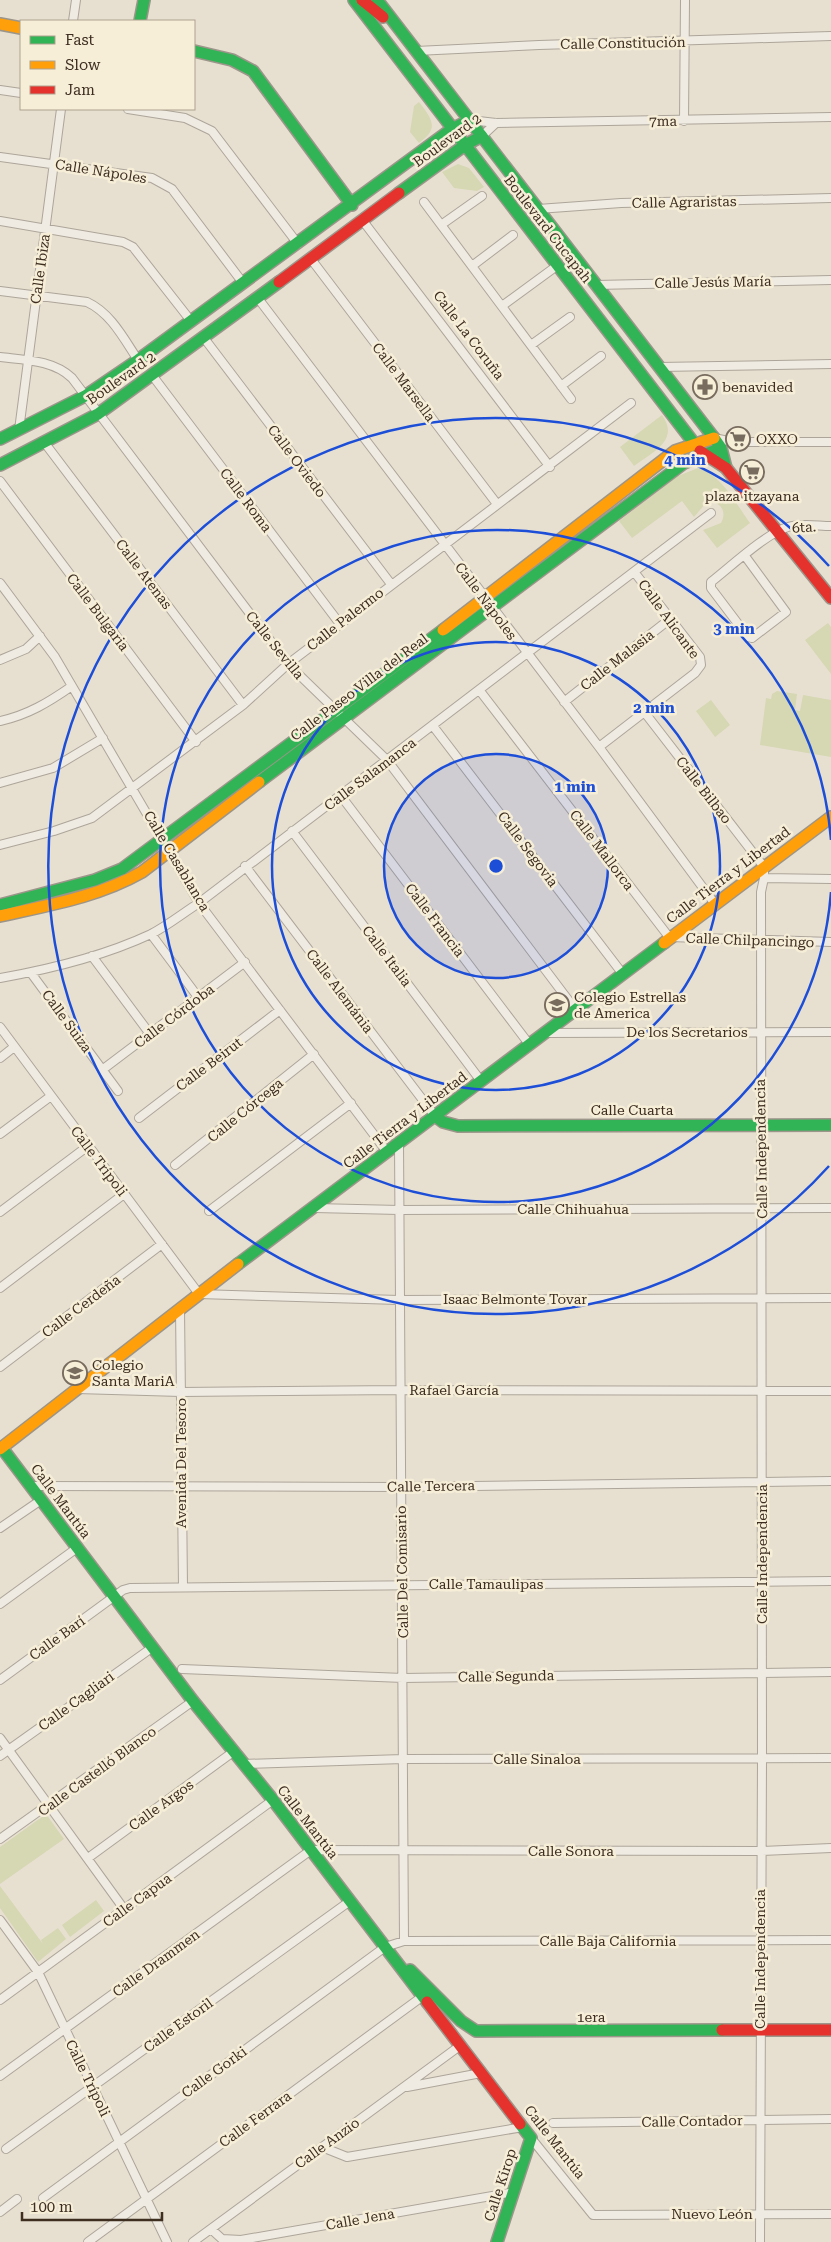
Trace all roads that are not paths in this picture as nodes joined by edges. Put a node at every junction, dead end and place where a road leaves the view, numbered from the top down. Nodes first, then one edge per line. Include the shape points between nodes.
1 (76, 0) edge
2 (144, 0) edge
3 (354, 0) edge
4 (362, 0) edge
5 (377, 0) edge
6 (686, 0) edge
7 (73, 20) edge
8 (140, 20) edge
9 (0, 24) edge
10 (20, 28) edge
11 (402, 33) junction
12 (831, 36) edge
13 (684, 41) junction
14 (195, 51) edge
15 (416, 51) junction
16 (0, 90) edge
17 (20, 93) edge
18 (61, 110) edge
19 (134, 110) edge
20 (831, 117) edge
21 (470, 120) junction
22 (684, 120) junction
23 (496, 123) junction
24 (452, 129) junction
25 (482, 136) junction
26 (465, 145) junction
27 (0, 157) edge
28 (54, 164) junction
29 (482, 196) dead end
30 (831, 198) edge
31 (424, 202) dead end
32 (352, 205) junction
33 (538, 209) junction
34 (0, 221) edge
35 (363, 221) junction
36 (441, 225) junction
37 (46, 228) junction
38 (513, 235) dead end
39 (298, 244) junction
40 (311, 259) junction
41 (558, 265) junction
42 (472, 266) junction
43 (831, 280) edge
44 (243, 284) junction
45 (595, 285) junction
46 (0, 291) edge
47 (36, 295) junction
48 (257, 297) junction
49 (502, 306) junction
50 (570, 317) dead end
51 (191, 321) junction
52 (204, 338) junction
53 (531, 345) junction
54 (601, 356) dead end
55 (0, 357) edge
56 (138, 360) junction
57 (28, 361) junction
58 (831, 364) edge
59 (659, 367) junction
60 (152, 375) junction
61 (561, 386) junction
62 (85, 396) junction
63 (571, 399) dead end
64 (631, 403) dead end
65 (98, 414) junction
66 (19, 430) junction
67 (0, 439) edge
68 (44, 442) junction
69 (733, 442) junction
70 (831, 442) edge
71 (694, 443) junction
72 (718, 443) junction
73 (703, 454) junction
74 (0, 465) edge
75 (550, 466) junction
76 (726, 468) junction
77 (0, 481) edge
78 (497, 504) junction
79 (711, 514) dead end
80 (831, 526) edge
81 (778, 531) junction
82 (444, 546) junction
83 (745, 556) junction
84 (635, 573) junction
85 (391, 584) junction
86 (1, 588) edge
87 (831, 598) edge
88 (487, 603) junction
89 (670, 619) junction
90 (340, 624) junction
91 (40, 636) junction
92 (527, 654) junction
93 (0, 660) edge
94 (288, 664) junction
95 (72, 686) junction
96 (480, 691) junction
97 (564, 702) junction
98 (243, 705) junction
99 (333, 710) junction
100 (645, 713) junction
101 (342, 718) junction
102 (0, 722) edge
103 (433, 726) junction
104 (103, 738) junction
105 (196, 742) junction
106 (599, 747) junction
107 (387, 760) junction
108 (0, 783) edge
109 (134, 788) junction
110 (341, 796) junction
111 (831, 817) edge
112 (292, 831) junction
113 (164, 840) junction
114 (0, 844) edge
115 (170, 851) junction
116 (245, 866) junction
117 (764, 872) junction
118 (831, 879) edge
119 (199, 903) junction
120 (715, 904) junction
121 (0, 905) edge
122 (0, 916) edge
123 (151, 934) junction
124 (669, 938) junction
125 (761, 941) junction
126 (831, 942) edge
127 (92, 956) junction
128 (244, 962) junction
129 (31, 972) junction
130 (622, 973) junction
131 (0, 978) edge
132 (198, 997) junction
133 (575, 1009) junction
134 (280, 1010) junction
135 (0, 1027) edge
136 (761, 1031) junction
137 (831, 1032) edge
138 (544, 1033) junction
139 (150, 1034) junction
140 (528, 1044) junction
141 (14, 1047) junction
142 (314, 1054) junction
143 (0, 1058) edge
144 (102, 1070) junction
145 (481, 1081) junction
146 (118, 1091) dead end
147 (51, 1096) junction
148 (351, 1103) junction
149 (435, 1116) junction
150 (139, 1118) dead end
151 (761, 1125) junction
152 (831, 1125) edge
153 (0, 1134) edge
154 (399, 1144) junction
155 (88, 1146) junction
156 (387, 1152) junction
157 (176, 1165) dead end
158 (124, 1194) junction
159 (762, 1207) junction
160 (315, 1208) junction
161 (831, 1208) edge
162 (399, 1210) junction
163 (209, 1211) dead end
164 (0, 1212) edge
165 (162, 1244) junction
166 (0, 1288) edge
167 (199, 1294) junction
168 (762, 1298) junction
169 (831, 1298) edge
170 (399, 1300) junction
171 (180, 1308) junction
172 (0, 1367) edge
173 (77, 1389) junction
174 (400, 1390) junction
175 (761, 1391) junction
176 (831, 1391) edge
177 (181, 1392) junction
178 (0, 1448) edge
179 (762, 1480) junction
180 (831, 1480) edge
181 (30, 1486) junction
182 (180, 1487) junction
183 (401, 1487) junction
184 (41, 1500) junction
185 (0, 1528) edge
186 (77, 1548) junction
187 (831, 1581) edge
188 (760, 1582) junction
189 (402, 1585) junction
190 (183, 1587) junction
191 (114, 1596) junction
192 (0, 1604) edge
193 (152, 1647) junction
194 (182, 1669) dead end
195 (831, 1672) edge
196 (761, 1673) junction
197 (403, 1678) junction
198 (0, 1680) edge
199 (193, 1701) junction
200 (0, 1738) edge
201 (9, 1750) junction
202 (233, 1752) junction
203 (0, 1756) edge
204 (762, 1758) junction
205 (831, 1758) edge
206 (403, 1759) junction
207 (243, 1764) junction
208 (273, 1800) junction
209 (50, 1805) junction
210 (0, 1839) edge
211 (831, 1848) edge
212 (311, 1850) junction
213 (404, 1851) junction
214 (760, 1851) junction
215 (88, 1858) junction
216 (350, 1901) junction
217 (124, 1909) junction
218 (0, 1922) edge
219 (760, 1940) junction
220 (831, 1940) edge
221 (404, 1941) junction
222 (385, 1947) junction
223 (38, 1972) junction
224 (422, 1996) junction
225 (0, 2000) edge
226 (65, 2029) junction
227 (831, 2030) edge
228 (760, 2031) junction
229 (461, 2045) junction
230 (481, 2072) junction
231 (0, 2076) edge
232 (93, 2087) junction
233 (403, 2088) junction
234 (760, 2119) junction
235 (831, 2120) edge
236 (553, 2123) dead end
237 (523, 2127) junction
238 (531, 2138) junction
239 (119, 2142) junction
240 (322, 2147) junction
241 (6, 2150) dead end
242 (514, 2192) junction
243 (43, 2198) dead end
244 (18, 2199) dead end
245 (146, 2199) junction
246 (0, 2212) edge
247 (760, 2214) junction
248 (831, 2214) edge
249 (593, 2215) joint
250 (211, 2229) junction
251 (88, 2242) edge
252 (167, 2242) edge
253 (194, 2242) edge
254 (497, 2242) edge
255 (760, 2242) edge

1 - 7 street
2 - 8 street
3 - 24 street, Boulevard Cucapah
4 - 11 street
5 - 11 street, Boulevard Cucapah
6 - 13 street
9 - 10 street
11 - 15 street, Boulevard Cucapah
12 - 13 street, Calle Constitución
13 - 15 street, Calle Constitución
13 - 22 street
14 - 32 street via 226,56 253,71
15 - 21 street, Boulevard Cucapah
16 - 17 street
18 - 28 street, Calle Ibiza
19 - 39 street via 185,118 212,131
20 - 22 street, 7ma
21 - 23 street, Boulevard 2
21 - 24 street, Boulevard 2
21 - 25 street, Boulevard Cucapah
22 - 23 street, 7ma
23 - 25 street, Boulevard 2
24 - 26 street, Boulevard Cucapah
24 - 32 street, Boulevard 2
25 - 26 street, Boulevard 2
25 - 33 street, Boulevard Cucapah
26 - 35 street, Boulevard 2
26 - 41 street, Boulevard Cucapah
27 - 28 street, Calle Nápoles
28 - 37 street, Calle Ibiza
28 - 44 street, Calle Nápoles via 163,182 172,189
29 - 36 street
30 - 33 street, Calle Agraristas via 621,203
31 - 36 street
32 - 39 street, Boulevard 2
33 - 45 street, Boulevard Cucapah
34 - 37 street
35 - 40 street, Boulevard 2
35 - 75 street, Calle La Coruña
36 - 42 street
37 - 47 street, Calle Ibiza
37 - 51 street via 123,242 133,247
38 - 42 street
39 - 44 street, Boulevard 2
40 - 48 street, Boulevard 2
40 - 78 street, Calle Marsella
41 - 49 street
41 - 71 street, Boulevard Cucapah
42 - 49 street
43 - 45 street, Calle Jesús María
44 - 51 street, Boulevard 2
45 - 59 street, Boulevard Cucapah
46 - 47 street
47 - 56 street via 96,306 106,314
47 - 57 street, Calle Ibiza
48 - 52 street, Boulevard 2
48 - 82 street, Calle Nápoles
49 - 53 street
50 - 53 street
51 - 56 street, Boulevard 2
52 - 60 street, Boulevard 2
52 - 85 street, Calle Oviedo
53 - 61 street
54 - 61 street
55 - 57 street, Calle Sevilla
56 - 62 street, Boulevard 2
57 - 62 street, Calle Sevilla via 63,369
57 - 66 street, Calle Ibiza
58 - 59 street
59 - 72 street, Boulevard Cucapah
60 - 65 street, Boulevard 2
60 - 90 street, Calle Roma
61 - 63 street
62 - 65 street, Calle Sevilla
62 - 66 street, Boulevard 2
64 - 75 street, Calle Palermo
65 - 68 street, Boulevard 2
65 - 94 street, Calle Sevilla
66 - 67 street, Boulevard 2
68 - 74 street, Boulevard 2
68 - 98 street, Calle Atenas
69 - 70 street
69 - 72 street
69 - 72 street
71 - 72 street, Calle Paseo Villa del Real
71 - 73 street, Boulevard Cucapah
71 - 88 street, Calle Paseo Villa del Real via 675,451
72 - 73 street, Calle Paseo Villa del Real
72 - 76 street, Boulevard Cucapah
73 - 76 street, Boulevard Cucapah
73 - 88 street, Calle Paseo Villa del Real via 684,463
75 - 78 street, Calle Palermo
76 - 81 street, Boulevard Cucapah
77 - 105 street, Calle Bulgaria
78 - 82 street, Calle Palermo
79 - 84 street, Calle Salamanca
80 - 81 street, 6ta. via 797,526
81 - 83 street
81 - 87 street, Boulevard Cucapah
82 - 85 street, Calle Palermo
82 - 88 street, Calle Nápoles
83 - 83 street via 786,612 752,638 710,585
84 - 89 street, Calle Alicante
84 - 92 street, Calle Salamanca
85 - 90 street, Calle Palermo
86 - 91 street, Calle Casablanca
88 - 92 street, Calle Nápoles
88 - 99 street, Calle Paseo Villa del Real
88 - 101 street, Calle Paseo Villa del Real
89 - 97 street, Calle Malasia
89 - 100 street, Calle Alicante via 700,657 700,665 695,673
90 - 94 street, Calle Palermo
91 - 93 street via 26,649
91 - 95 street, Calle Casablanca
92 - 96 street, Calle Salamanca
92 - 97 street, Calle Nápoles
94 - 98 street, Calle Palermo
94 - 99 street, Calle Sevilla
95 - 102 street via 23,716
95 - 104 street, Calle Casablanca
96 - 103 street, Calle Salamanca
96 - 124 street, Calle Mallorca
97 - 106 street, Calle Nápoles
98 - 105 street, Calle Palermo
99 - 101 street, Calle Sevilla
99 - 113 street, Calle Paseo Villa del Real
100 - 106 street
100 - 117 street, Calle Bilbao
101 - 107 street, Calle Sevilla
101 - 115 street, Calle Paseo Villa del Real
103 - 107 street, Calle Salamanca
103 - 130 street, Calle Segovia
104 - 108 street via 53,768
104 - 109 street, Calle Casablanca
105 - 109 street, Calle Palermo
106 - 120 street, Calle Nápoles
107 - 110 street, Calle Salamanca
107 - 133 street, Calle Sevilla
109 - 113 street, Calle Casablanca
109 - 114 street, Calle Palermo via 92,818
110 - 112 street, Calle Salamanca
110 - 140 street, Calle Francia
111 - 117 street, Calle Tierra y Libertad
112 - 116 street, Calle Salamanca
112 - 145 street, Calle Italia
113 - 115 street, Calle Casablanca
113 - 121 street, Calle Paseo Villa del Real via 108,876
115 - 119 street, Calle Casablanca
115 - 122 street, Calle Paseo Villa del Real via 124,884
116 - 119 street, Calle Salamanca
116 - 149 street, Calle Alemánia
117 - 118 street
117 - 120 street, Calle Tierra y Libertad
117 - 125 street, Calle Independencia
119 - 123 street, Calle Salamanca
119 - 128 street, Calle Casablanca
120 - 124 street, Calle Tierra y Libertad
123 - 127 street, Calle Salamanca
123 - 132 street
124 - 125 street, Calle Chilpancingo
124 - 130 street, Calle Tierra y Libertad
125 - 126 street, Calle Chilpancingo
125 - 136 street, Calle Independencia
127 - 129 street, Calle Salamanca
127 - 139 street
128 - 132 street, Calle Córdoba
128 - 134 street, Calle Casablanca
129 - 131 street, Calle Salamanca
129 - 144 street, Calle Suiza
130 - 133 street, Calle Tierra y Libertad
132 - 139 street, Calle Córdoba
133 - 138 street, Calle Tierra y Libertad
134 - 142 street, Calle Casablanca
134 - 150 street, Calle Beirut
135 - 141 street, Calle Trípoli
136 - 137 street, De los Secretarios
136 - 138 street, De los Secretarios
136 - 151 street, Calle Independencia
138 - 140 street, Calle Tierra y Libertad
139 - 144 street, Calle Córdoba
140 - 145 street, Calle Tierra y Libertad
141 - 143 street
141 - 147 street, Calle Trípoli
142 - 148 street, Calle Casablanca
142 - 157 street, Calle Córcega
144 - 146 street, Calle Suiza
145 - 149 street, Calle Tierra y Libertad
147 - 153 street
147 - 155 street, Calle Trípoli
148 - 156 street, Calle Casablanca
148 - 163 street
149 - 151 street, Calle Cuarta via 458,1126
149 - 154 street, Calle Tierra y Libertad
151 - 152 street, Calle Cuarta
151 - 159 street, Calle Independencia
154 - 156 street, Calle Tierra y Libertad
154 - 162 street, Calle Del Comisario
155 - 158 street, Calle Trípoli
155 - 164 street
156 - 160 street, Calle Tierra y Libertad
158 - 165 street, Calle Trípoli
158 - 166 street
159 - 161 street, Calle Chihuahua
159 - 162 street, Calle Chihuahua
159 - 168 street, Calle Independencia
160 - 162 street, Calle Chihuahua
160 - 167 street, Calle Tierra y Libertad
162 - 170 street, Calle Del Comisario
165 - 167 street, Calle Trípoli
165 - 172 street, Calle Cerdeña
167 - 170 street, Isaac Belmonte Tovar
167 - 171 street, Calle Tierra y Libertad
168 - 169 street, Isaac Belmonte Tovar
168 - 170 street, Isaac Belmonte Tovar
168 - 175 street, Calle Independencia
170 - 174 street, Calle Del Comisario
171 - 173 street, Calle Tierra y Libertad
171 - 177 street, Avenida Del Tesoro
173 - 177 street, Rafael García
173 - 178 street, Calle Tierra y Libertad
174 - 175 street, Rafael García
174 - 177 street, Rafael García
174 - 183 street, Calle Del Comisario
175 - 176 street, Rafael García
175 - 179 street, Calle Independencia
177 - 182 street, Avenida Del Tesoro
178 - 181 street, Calle Mantúa
179 - 180 street, Calle Tercera
179 - 183 street, Calle Tercera
179 - 188 street, Calle Independencia
181 - 182 street, Calle Tercera
181 - 184 street, Calle Mantúa
182 - 183 street, Calle Tercera
182 - 190 street, Avenida Del Tesoro
183 - 189 street, Calle Del Comisario
184 - 185 street
184 - 186 street, Calle Mantúa
186 - 191 street, Calle Mantúa
186 - 192 street
187 - 188 street, Calle Tamaulipas
188 - 189 street, Calle Tamaulipas
188 - 196 street, Calle Independencia
189 - 190 street, Calle Tamaulipas
189 - 197 street, Calle Del Comisario
190 - 191 street, Calle Tamaulipas via 130,1588
191 - 193 street, Calle Mantúa
191 - 198 street, Calle Barí
193 - 199 street, Calle Mantúa
193 - 201 street, Calle Cagliari
194 - 197 street, Calle Segunda
195 - 196 street, Calle Segunda
196 - 197 street, Calle Segunda
196 - 204 street, Calle Independencia
197 - 206 street, Calle Del Comisario
199 - 202 street, Calle Mantúa
199 - 209 street, Calle Castelló Blanco
200 - 201 street
201 - 203 street, Calle Cagliari
201 - 209 street
202 - 207 street, Calle Mantúa
202 - 215 street, Calle Argos
204 - 205 street, Calle Sinaloa
204 - 206 street, Calle Sinaloa
204 - 214 street, Calle Independencia
206 - 207 street, Calle Sinaloa
206 - 213 street, Calle Del Comisario
207 - 208 street, Calle Mantúa
208 - 212 street, Calle Mantúa
208 - 217 street, Calle Capua
209 - 210 street, Calle Castelló Blanco
209 - 215 street
211 - 214 street, Calle Sonora
212 - 213 street, Calle Sonora
212 - 216 street, Calle Mantúa
212 - 226 street, Calle Drammen
213 - 214 street, Calle Sonora
213 - 221 street, Calle Del Comisario
214 - 219 street, Calle Independencia
215 - 217 street
216 - 222 street, Calle Mantúa
216 - 232 street, Calle Estoril
217 - 223 street, Calle Capua
218 - 223 street, Calle Trípoli
219 - 220 street, Calle Baja California
219 - 221 street, Calle Baja California
219 - 228 street, Calle Independencia
221 - 222 street, Calle Baja California
222 - 224 street, Calle Mantúa
222 - 228 street, 1era via 461,2021 476,2031
222 - 239 street, Calle Gorki
223 - 225 street, Calle Capua
223 - 226 street, Calle Trípoli
224 - 229 street, Calle Mantúa
224 - 245 street, Calle Ferrara
226 - 231 street, Calle Drammen
226 - 232 street, Calle Trípoli
227 - 228 street, 1era
228 - 234 street, Calle Independencia
229 - 230 street, Calle Mantúa
229 - 233 street, Calle Anzio
230 - 233 street
230 - 237 street, Calle Mantúa
232 - 239 street, Calle Trípoli
232 - 241 street, Calle Estoril
233 - 240 street, Calle Anzio
234 - 235 street, Calle Contador
234 - 236 street, Calle Contador
234 - 247 street, Calle Independencia
237 - 238 street, Calle Mantúa
237 - 240 street via 347,2157
238 - 242 street, Calle Kirop
238 - 249 street, Calle Mantúa
239 - 243 street, Calle Gorki
239 - 245 street, Calle Trípoli
240 - 250 street, Calle Anzio
242 - 250 street, Calle Jena via 241,2240 222,2239
242 - 254 street, Calle Kirop
244 - 246 street
245 - 251 street, Calle Ferrara
245 - 252 street, Calle Trípoli
247 - 248 street, Nuevo León
247 - 249 street, Nuevo León
247 - 255 street, Calle Independencia
250 - 253 street, Calle Anzio

